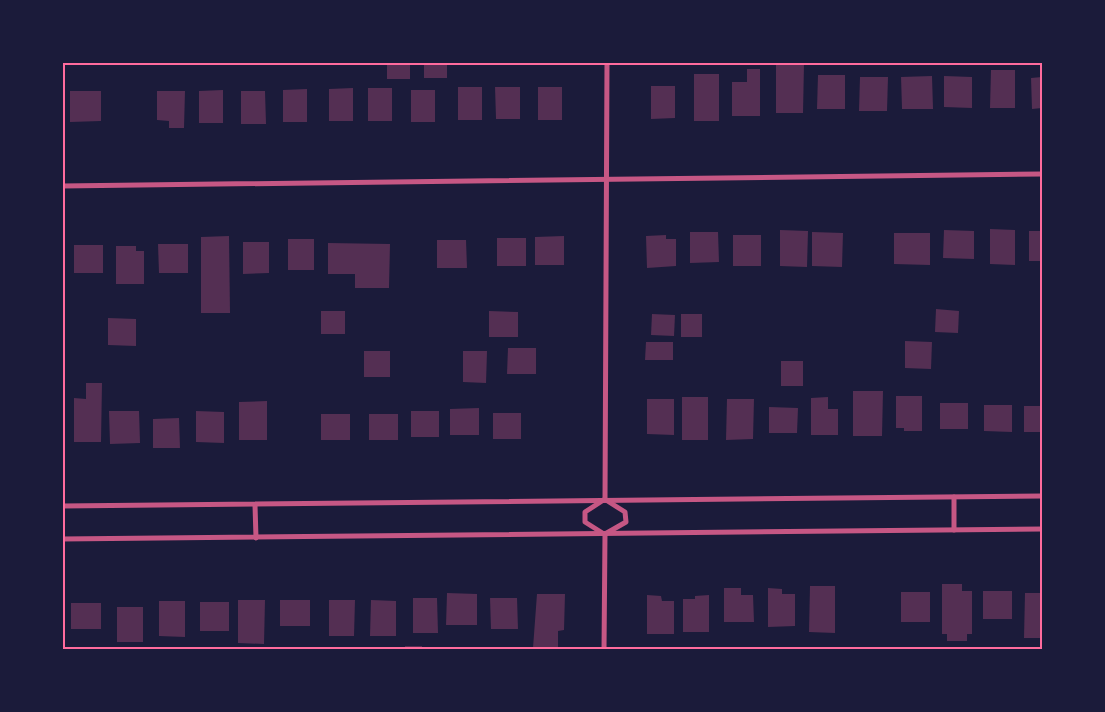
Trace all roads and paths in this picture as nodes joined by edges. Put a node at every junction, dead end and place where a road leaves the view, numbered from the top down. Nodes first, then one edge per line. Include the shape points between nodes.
1 (608, 62) edge
2 (1042, 174) edge
3 (607, 180) junction
4 (62, 186) edge
5 (1042, 496) edge
6 (954, 497) junction
7 (605, 499) junction
8 (255, 505) junction
9 (62, 506) edge
10 (1042, 529) edge
11 (954, 530) junction
12 (605, 534) junction
13 (256, 538) junction
14 (62, 540) edge
15 (604, 650) edge

1 - 3 street
2 - 3 street
3 - 4 street
3 - 7 street
5 - 6 street
6 - 7 street
6 - 11 street
7 - 8 street
7 - 12 street via 586,512 585,517 585,522
7 - 12 street via 626,512 626,522
8 - 9 street
8 - 13 street
10 - 11 street
11 - 12 street
12 - 13 street
12 - 15 street
13 - 14 street

